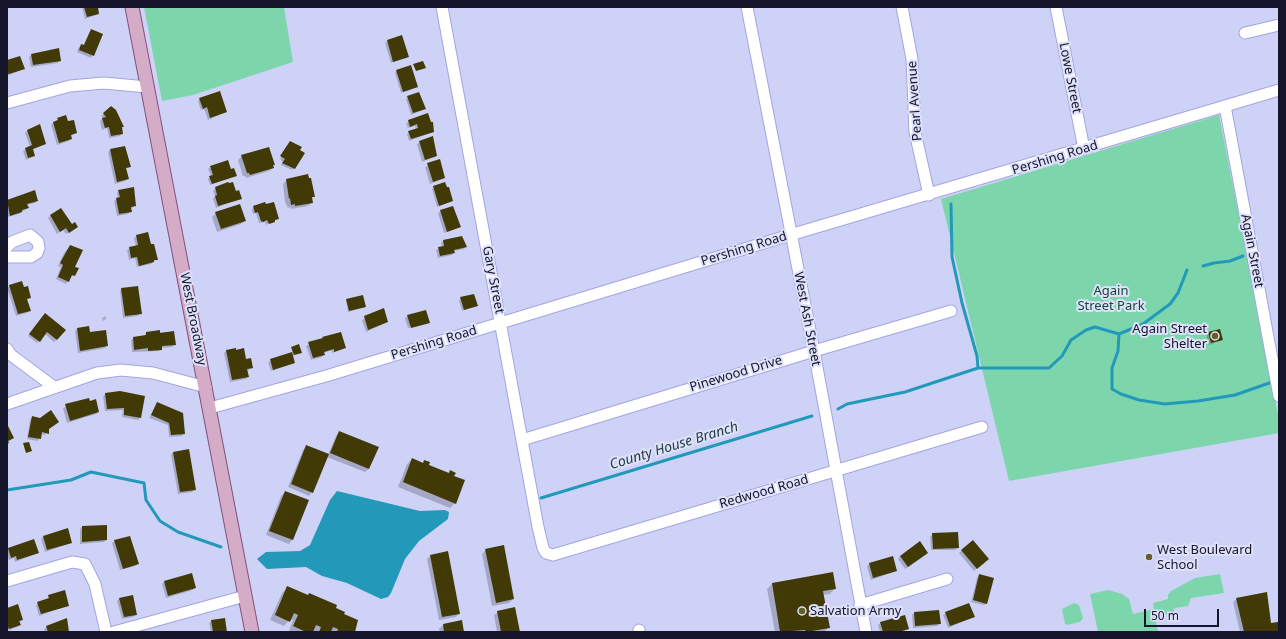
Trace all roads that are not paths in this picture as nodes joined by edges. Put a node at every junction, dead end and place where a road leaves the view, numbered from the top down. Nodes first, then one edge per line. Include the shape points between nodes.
1 (132, 7) edge
2 (442, 7) edge
3 (747, 7) edge
4 (902, 7) edge
5 (1056, 7) edge
6 (1279, 25) edge
7 (1244, 33) dead end
8 (147, 87) junction
9 (1279, 90) edge
10 (7, 103) edge
11 (1225, 106) junction
12 (1084, 149) junction
13 (929, 194) junction
14 (790, 235) junction
15 (7, 247) edge
16 (7, 257) edge
17 (951, 311) dead end
18 (501, 323) junction
19 (7, 349) edge
20 (814, 350) junction
21 (54, 387) junction
22 (206, 387) junction
23 (1279, 396) edge
24 (7, 404) edge
25 (210, 408) junction
26 (982, 427) dead end
27 (522, 440) junction
28 (835, 471) junction
29 (546, 553) joint
30 (946, 579) dead end
31 (7, 581) edge
32 (245, 596) junction
33 (860, 605) junction
34 (106, 632) edge
35 (114, 632) edge
36 (252, 632) edge
37 (866, 632) edge

1 - 8 main road, West Broadway
2 - 18 street, Gary Street
3 - 14 street, West Ash Street
4 - 13 street, Pearl Avenue via 912,59 916,132
5 - 12 street, Lowe Street
6 - 7 street
8 - 10 street via 104,83 70,86
8 - 22 main road, West Broadway
9 - 11 street, Pershing Road
11 - 12 street, Pershing Road
11 - 23 street, Again Street
12 - 13 street, Pershing Road
13 - 14 street, Pershing Road
14 - 18 street, Pershing Road
14 - 20 street, West Ash Street
15 - 16 street via 12,242 30,235 38,242 39,248 31,257
17 - 20 street, Pinewood Drive
18 - 25 street, Pershing Road
18 - 27 street, Gary Street
19 - 21 street via 11,355
20 - 27 street, Pinewood Drive
20 - 28 street, West Ash Street
21 - 22 street via 97,373 121,370 153,373
21 - 24 street
22 - 25 main road, West Broadway
25 - 32 main road, West Broadway
26 - 28 street, Redwood Road
27 - 29 street, Gary Street via 538,527
28 - 29 street, Redwood Road via 553,555
28 - 33 street, West Ash Street
30 - 33 street
31 - 34 street via 72,562 85,564 95,584
32 - 35 street
32 - 36 main road, West Broadway
33 - 37 street, West Ash Street

